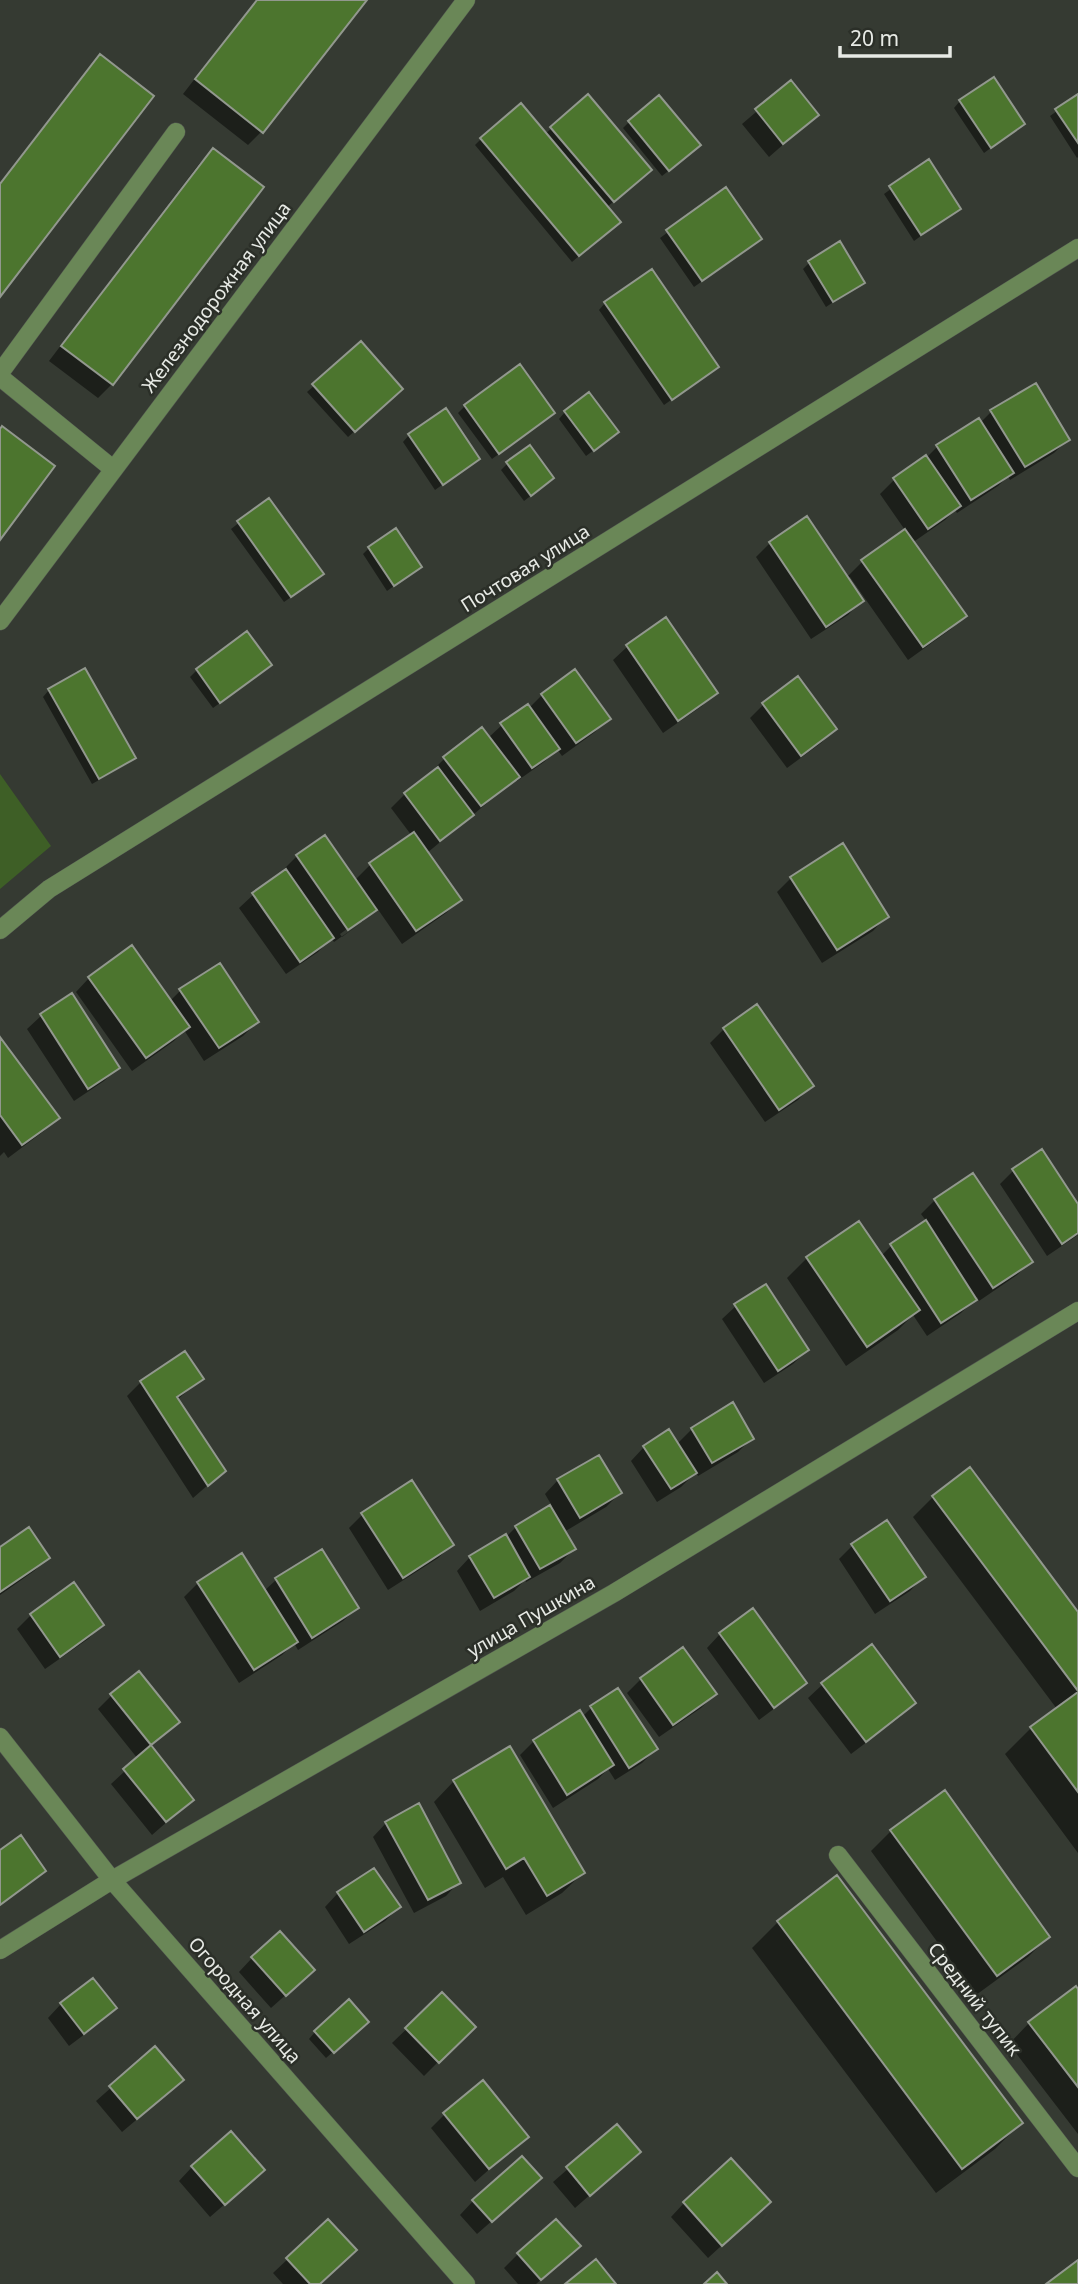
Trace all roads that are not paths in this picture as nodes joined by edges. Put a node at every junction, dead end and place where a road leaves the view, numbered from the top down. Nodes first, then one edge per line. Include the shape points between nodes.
1 (466, 0) edge
2 (176, 132) dead end
3 (1078, 248) edge
4 (0, 375) edge
5 (113, 469) junction
6 (0, 621) edge
7 (0, 930) edge
8 (1078, 1311) edge
9 (0, 1737) edge
10 (838, 1855) dead end
11 (112, 1880) junction
12 (0, 1950) edge
13 (1078, 2168) edge
14 (466, 2284) edge

1 - 5 street, Железнодорожная улица
2 - 4 street
3 - 7 street, Почтовая улица via 49,889
4 - 5 street
5 - 6 street, Железнодорожная улица
8 - 11 street, улица Пушкина via 614,1593
9 - 11 street, Огородная улица
10 - 13 street, Средний тупик
11 - 12 street, улица Пушкина
11 - 14 street, Огородная улица

